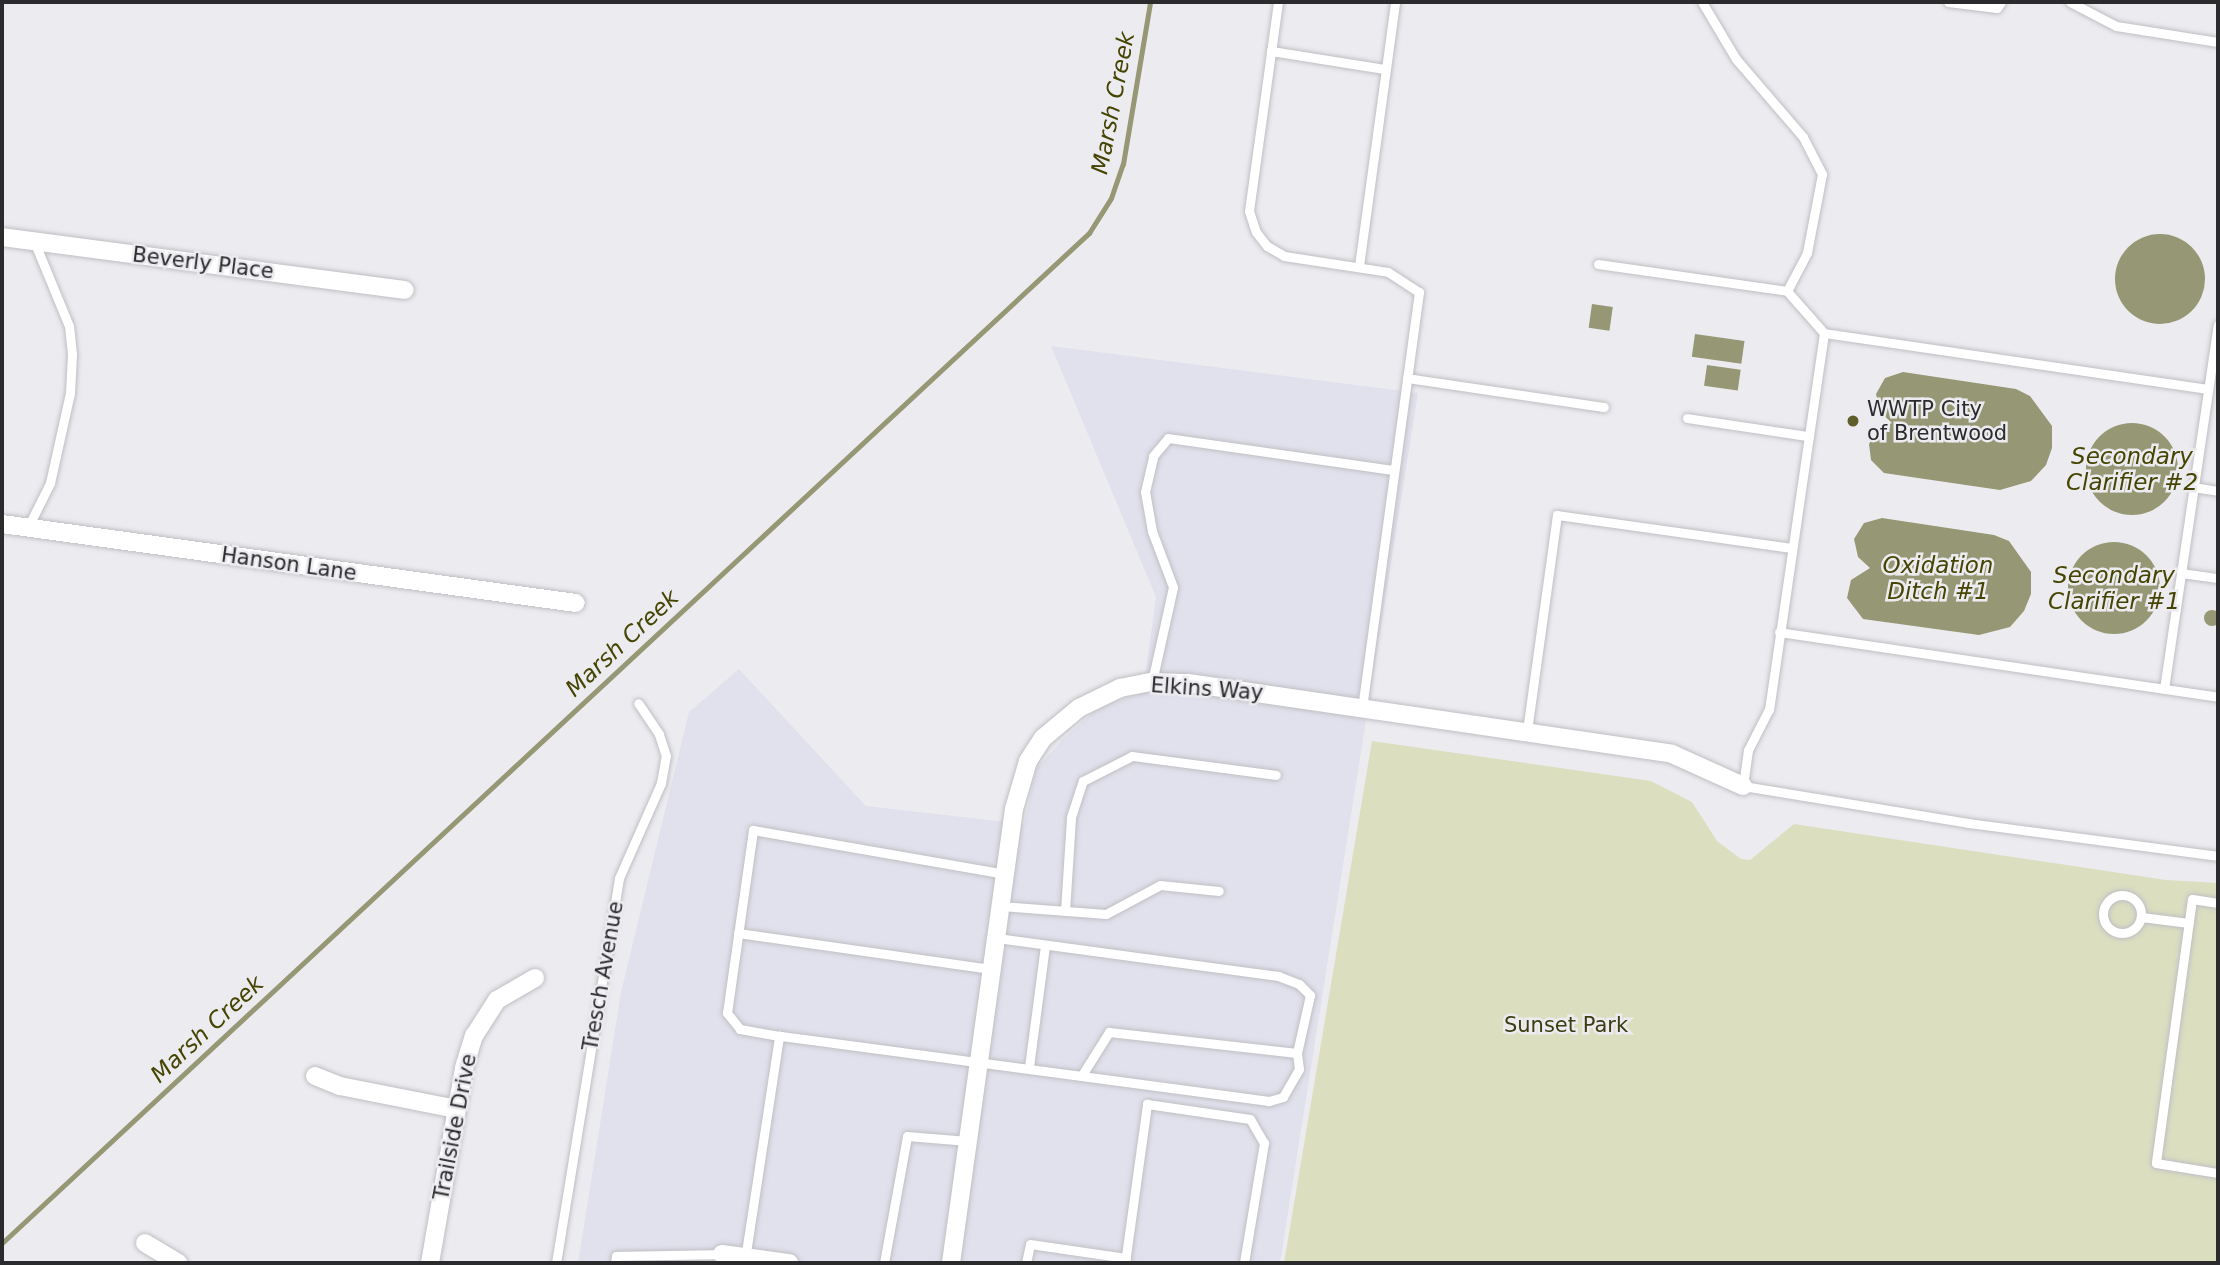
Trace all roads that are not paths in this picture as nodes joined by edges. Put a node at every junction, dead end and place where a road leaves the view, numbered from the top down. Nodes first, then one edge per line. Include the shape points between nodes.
1 (1278, 2) edge
2 (1395, 2) edge
3 (1702, 2) edge
4 (1948, 2) edge
5 (2001, 2) edge
6 (2070, 2) edge
7 (2218, 42) edge
8 (1271, 51) junction
9 (1385, 69) junction
10 (2, 237) edge
11 (34, 241) junction
12 (1598, 264) dead end
13 (1359, 266) junction
14 (405, 290) dead end
15 (1787, 291) junction
16 (2218, 325) edge
17 (1824, 333) junction
18 (1407, 378) junction
19 (2207, 389) junction
20 (1604, 407) dead end
21 (1687, 418) dead end
22 (1808, 436) junction
23 (1394, 470) junction
24 (2193, 487) junction
25 (2218, 491) edge
26 (2, 524) edge
27 (28, 527) junction
28 (1791, 548) junction
29 (2181, 573) junction
30 (2218, 578) edge
31 (576, 603) dead end
32 (1779, 632) junction
33 (1152, 682) junction
34 (2164, 689) junction
35 (2218, 697) edge
36 (638, 703) dead end
37 (1362, 706) junction
38 (1527, 732) junction
39 (1276, 775) dead end
40 (1743, 786) junction
41 (2218, 856) edge
42 (1005, 874) junction
43 (1219, 891) dead end
44 (2218, 903) edge
45 (1001, 906) junction
46 (1065, 911) junction
47 (2141, 917) junction
48 (2189, 923) junction
49 (738, 933) junction
50 (997, 938) junction
51 (1045, 945) junction
52 (992, 969) junction
53 (535, 978) dead end
54 (779, 1036) junction
55 (1297, 1054) junction
56 (980, 1060) junction
57 (1028, 1067) junction
58 (1082, 1075) junction
59 (315, 1076) dead end
60 (456, 1109) junction
61 (968, 1142) junction
62 (2218, 1173) edge
63 (145, 1243) dead end
64 (722, 1254) joint
65 (615, 1260) edge
66 (745, 1260) edge
67 (1125, 1261) edge
68 (178, 1263) edge
69 (430, 1263) edge
70 (556, 1263) edge
71 (789, 1263) edge
72 (884, 1263) edge
73 (951, 1263) edge
74 (1026, 1263) edge
75 (1244, 1263) edge

1 - 8 lane
2 - 9 lane
3 - 15 lane via 1736,60 1803,137 1822,174 1807,253
4 - 5 lane via 1997,8
6 - 7 lane via 2116,26
8 - 9 lane
8 - 13 lane via 1249,211 1256,232 1284,256
9 - 13 lane
10 - 11 street, Beverly Place
11 - 14 street, Beverly Place
11 - 27 lane via 69,326 72,354 70,393 50,483
12 - 15 lane
13 - 18 lane via 1388,272 1419,292
15 - 17 lane
16 - 19 lane
17 - 19 lane
17 - 22 lane
18 - 20 lane
18 - 23 lane
19 - 24 lane
21 - 22 lane
22 - 28 lane
23 - 33 lane via 1168,438 1153,456 1145,492 1152,531 1173,587
23 - 37 lane
24 - 25 lane
24 - 29 lane
26 - 27 street, Hanson Lane
27 - 31 street, Hanson Lane
28 - 32 lane
28 - 38 lane via 1557,515
29 - 30 lane
29 - 34 lane
32 - 34 lane
32 - 40 lane via 1769,709 1748,750
33 - 37 street, Elkins Way
33 - 42 street, Elkins Way via 1120,688 1079,708 1042,738 1027,761 1014,809
34 - 35 lane
36 - 70 lane, Tresch Avenue via 659,734 666,756 661,783 619,878
37 - 38 street, Elkins Way
38 - 40 street, Elkins Way via 1672,754
39 - 46 lane via 1132,756 1083,780 1071,817
40 - 41 lane via 1968,824
42 - 45 street, Elkins Way
42 - 49 lane via 753,830
43 - 46 lane via 1160,885 1106,914
44 - 48 lane via 2192,899
45 - 46 lane
45 - 50 street, Elkins Way
47 - 47 lane via 2139,904 2125,895 2112,898 2103,911 2106,923 2116,932 2131,931
47 - 48 lane
48 - 62 lane via 2156,1163
49 - 52 lane
49 - 54 lane via 727,1013 740,1029
50 - 51 lane
50 - 52 street, Elkins Way
51 - 55 lane via 1278,976 1299,984 1310,995
51 - 57 lane
52 - 56 street, Elkins Way
53 - 60 street, Trailside Drive via 513,988 484,1015 464,1068
54 - 56 lane via 896,1055
54 - 66 lane
55 - 58 lane via 1109,1032
55 - 58 lane via 1299,1069 1283,1097 1269,1101
56 - 57 lane
56 - 61 street, Elkins Way
57 - 58 lane
59 - 60 street via 340,1086
60 - 69 street, Trailside Drive
61 - 72 lane via 907,1136
61 - 73 street, Elkins Way
63 - 68 street
64 - 65 lane
64 - 66 street
66 - 71 street
67 - 74 lane via 1030,1244
67 - 75 lane via 1147,1104 1250,1119 1264,1143

